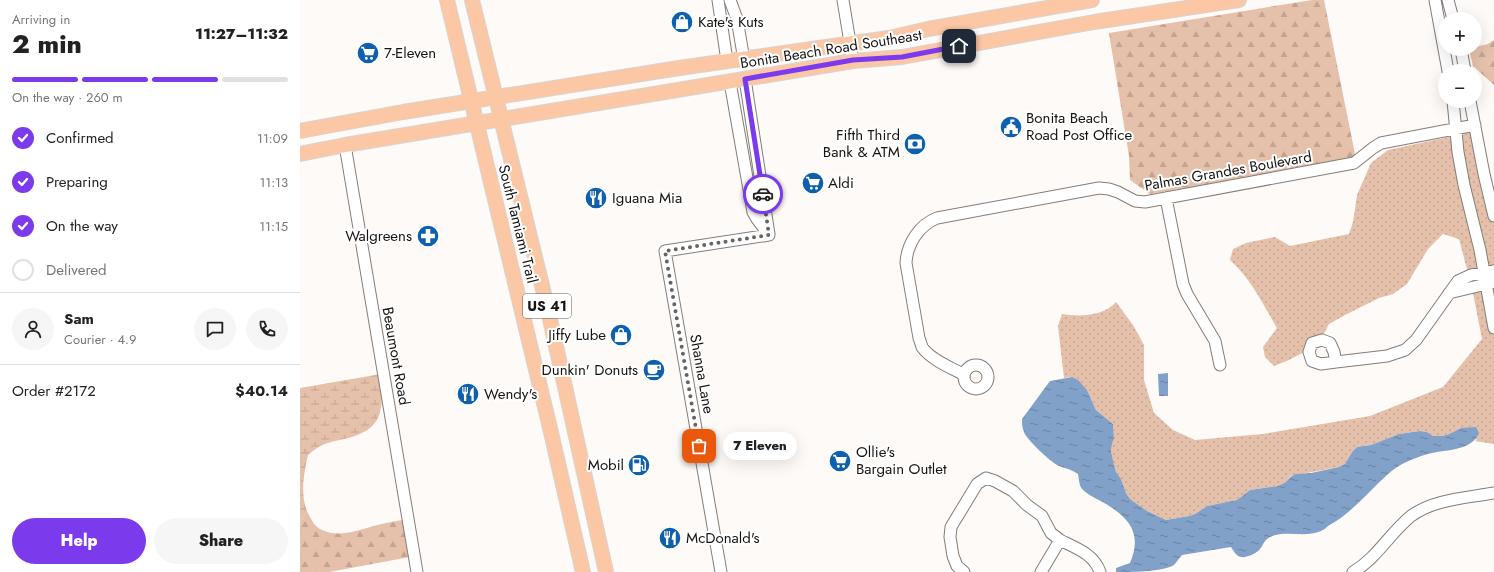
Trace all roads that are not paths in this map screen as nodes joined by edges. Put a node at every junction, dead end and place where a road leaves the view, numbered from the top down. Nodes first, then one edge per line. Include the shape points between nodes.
1 (446, 0) edge
2 (472, 0) edge
3 (718, 0) edge
4 (730, 0) edge
5 (843, 0) edge
6 (1092, 0) edge
7 (1184, 0) edge
8 (1238, 0) edge
9 (1435, 0) edge
10 (1448, 0) edge
11 (1451, 12) edge
12 (1125, 17) junction
13 (850, 44) junction
14 (744, 60) junction
15 (853, 60) junction
16 (727, 61) junction
17 (1447, 64) edge
18 (745, 79) junction
19 (730, 82) junction
20 (496, 98) junction
21 (471, 102) junction
22 (1454, 108) edge
23 (1471, 108) edge
24 (501, 119) junction
25 (476, 124) junction
26 (1475, 125) junction
27 (1456, 128) junction
28 (300, 131) edge
29 (345, 145) junction
30 (300, 154) edge
31 (1166, 198) junction
32 (753, 212) junction
33 (1494, 216) edge
34 (769, 235) junction
35 (743, 239) junction
36 (1490, 277) edge
37 (1494, 328) edge
38 (1336, 362) dead end
39 (1220, 365) dead end
40 (963, 374) dead end
41 (1494, 493) edge
42 (572, 523) junction
43 (1060, 540) junction
44 (417, 572) edge
45 (583, 572) edge
46 (593, 572) edge
47 (606, 572) edge
48 (721, 572) edge
49 (964, 572) edge
50 (1041, 572) edge
51 (1100, 572) edge
52 (1353, 572) edge

1 - 21 main road, South Tamiami Trail / US 41
2 - 20 main road, South Tamiami Trail / US 41
3 - 16 street
4 - 14 street via 737,19
5 - 13 street
6 - 13 main road, Bonita Beach Road Southeast
7 - 12 main road via 1146,7
8 - 12 main road, Bonita Beach Road Southeast
9 - 17 street
10 - 11 street
12 - 15 main road, Bonita Beach Road Southeast via 902,57
13 - 14 main road, Bonita Beach Road Southeast
13 - 15 street
14 - 16 main road, Bonita Beach Road Southeast
15 - 18 main road, Bonita Beach Road Southeast
16 - 20 main road, Bonita Beach Road Southeast
18 - 19 main road, Bonita Beach Road Southeast
18 - 34 street
19 - 24 main road, Bonita Beach Road Southeast
19 - 32 street
20 - 21 main road, Bonita Beach Road Southeast
20 - 24 main road, South Tamiami Trail / US 41
21 - 25 main road, South Tamiami Trail / US 41
21 - 28 main road, Bonita Beach Road Southeast
22 - 27 street
23 - 26 street
24 - 25 main road, Bonita Beach Road Southeast
24 - 47 main road, South Tamiami Trail / US 41 via 548,310
25 - 29 main road, Bonita Beach Road Southeast
25 - 42 main road, South Tamiami Trail / US 41
26 - 27 street, Palmas Grandes Boulevard
26 - 33 street
27 - 31 street, Palmas Grandes Boulevard via 1381,143 1354,163
27 - 36 street via 1464,185
29 - 30 main road, Bonita Beach Road Southeast
29 - 44 street, Beaumont Road
31 - 39 street via 1183,284 1215,341
31 - 40 street, Palmas Grandes Boulevard via 1136,201 1118,192 1099,188 944,216 927,222 906,253 919,338 922,347 929,354
32 - 34 street
32 - 35 street via 753,229
34 - 35 street
35 - 48 street, Shanna Lane via 665,251
36 - 37 street
36 - 38 street via 1449,293 1416,340 1405,350 1387,356
41 - 52 street via 1438,503 1410,516 1362,566
42 - 45 main road, South Tamiami Trail / US 41
42 - 46 main road
43 - 49 street via 1051,533 1042,516 1012,491 986,478 977,484 952,527 950,537 953,556 957,566
43 - 50 street
43 - 51 street via 1092,557

